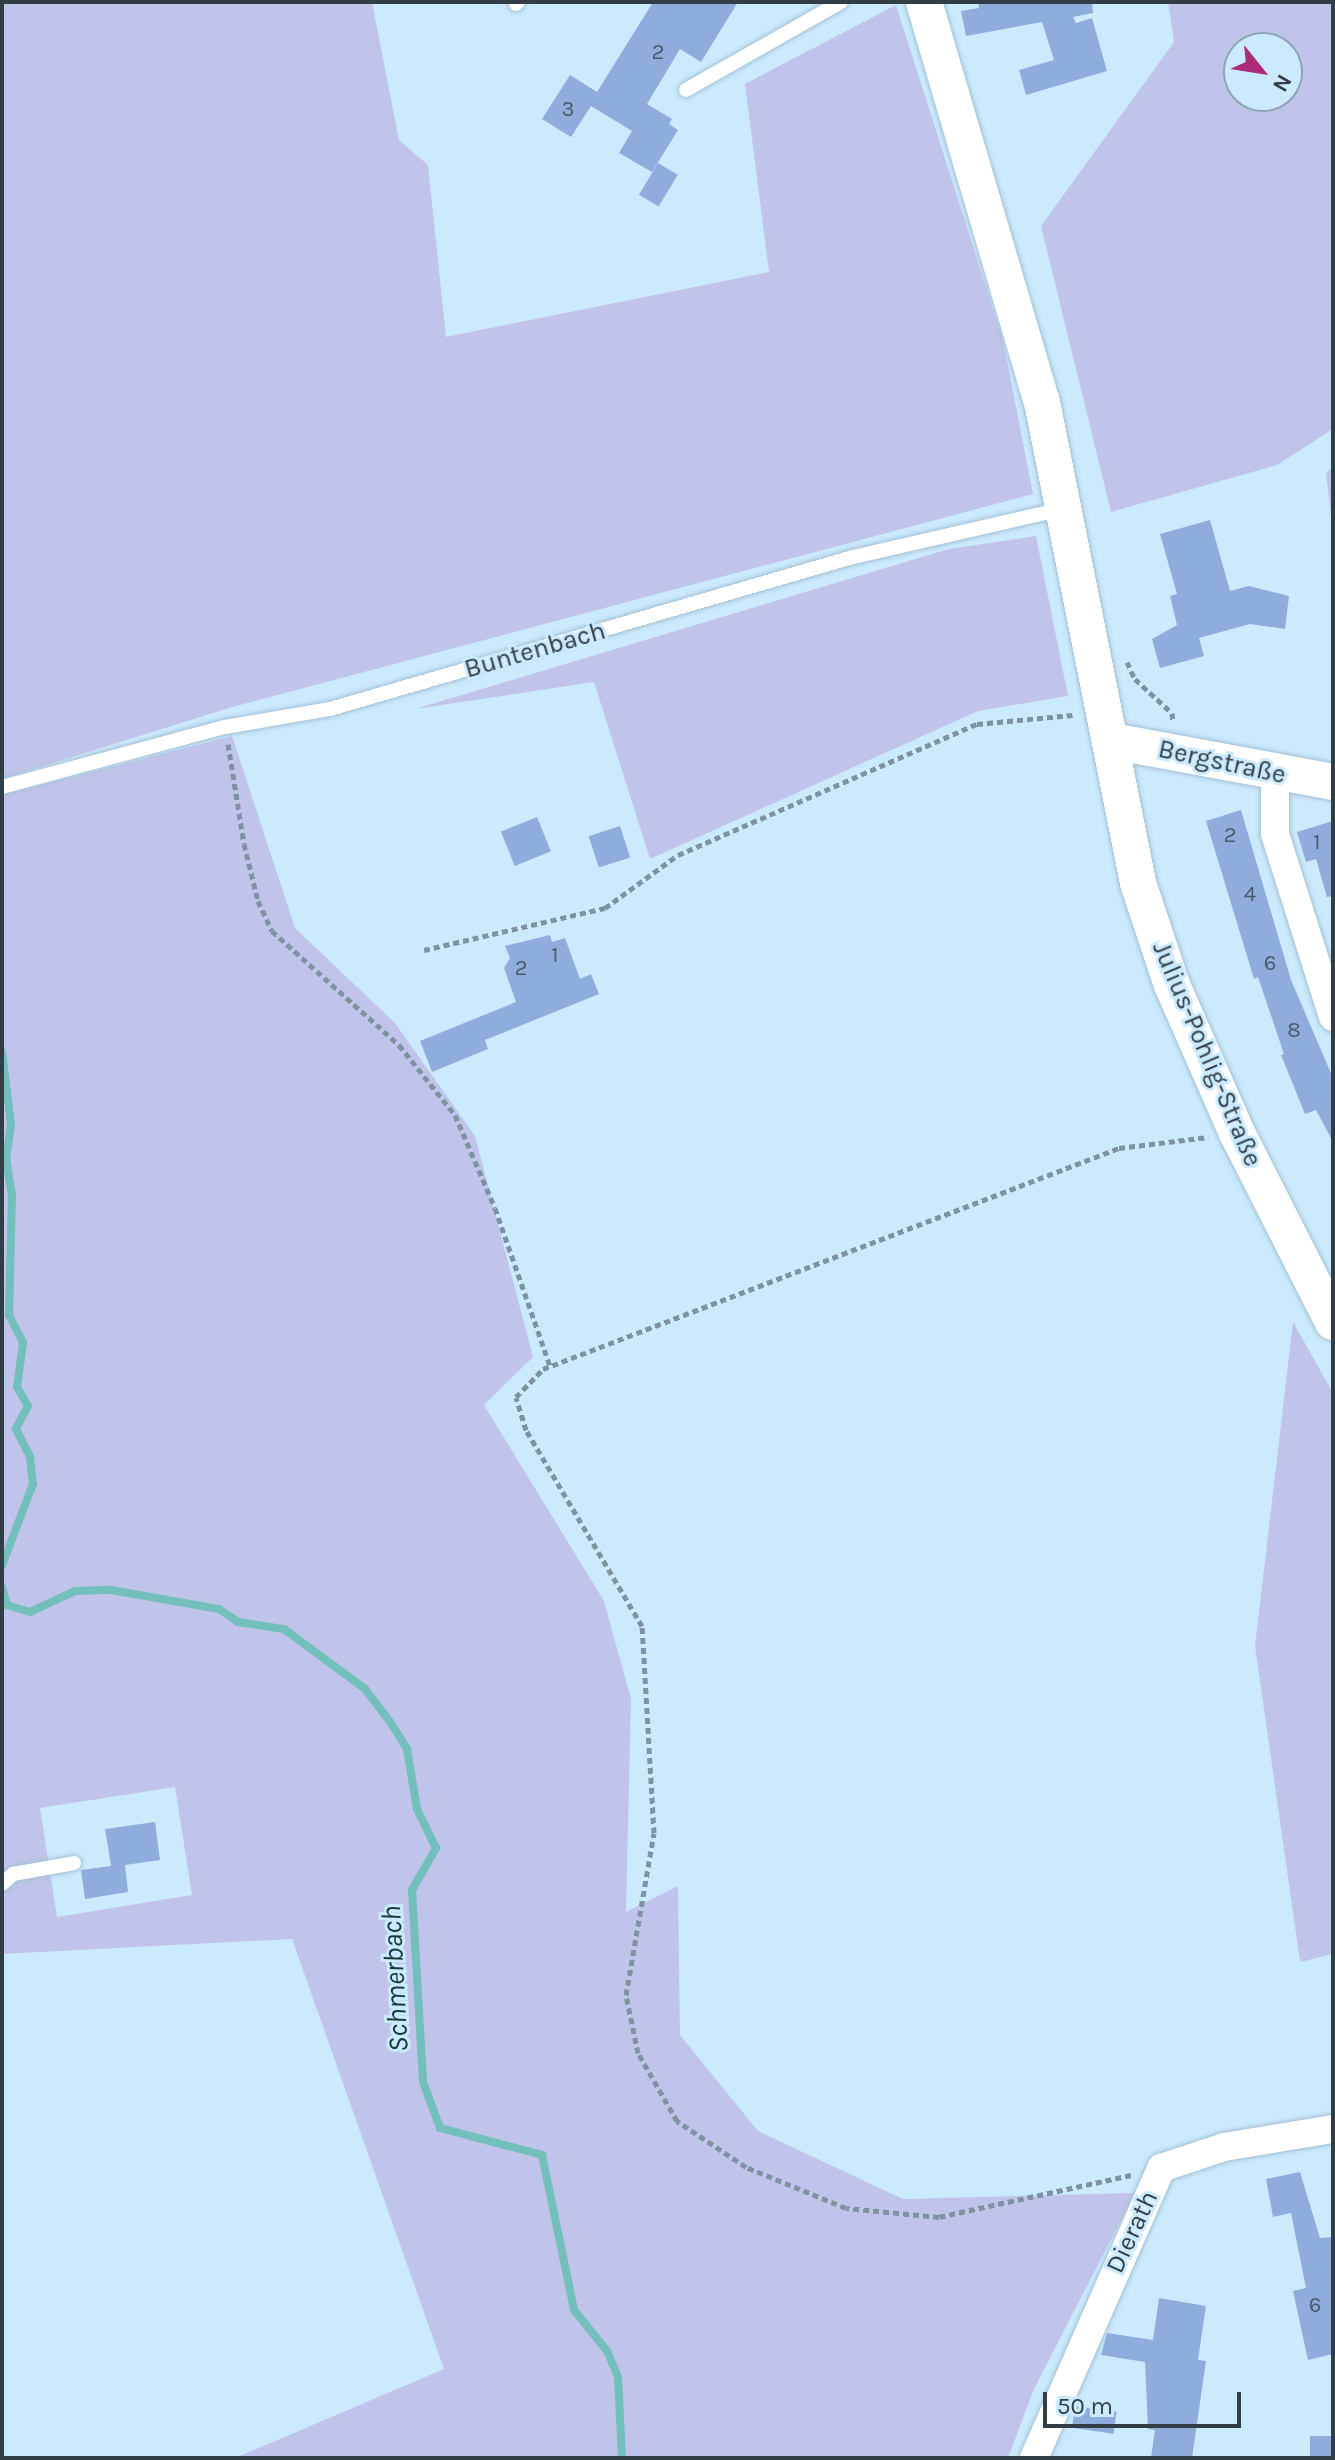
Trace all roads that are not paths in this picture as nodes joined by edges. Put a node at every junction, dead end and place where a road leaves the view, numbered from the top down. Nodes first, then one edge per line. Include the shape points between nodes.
1 (841, 2) edge
2 (924, 2) edge
3 (686, 90) dead end
4 (1070, 522) junction
5 (1109, 727) junction
6 (1275, 775) junction
7 (1333, 782) edge
8 (2, 787) edge
9 (1333, 1017) edge
10 (1333, 1322) edge
11 (74, 1863) dead end
12 (2, 1884) edge
13 (1333, 2129) edge
14 (1034, 2458) edge

1 - 3 lane
2 - 4 street, Julius-Pohlig-Straße via 1042,402
4 - 5 street, Julius-Pohlig-Straße
4 - 8 lane, Buntenbach via 853,557 330,709 225,727
5 - 6 street, Bergstraße
5 - 10 street, Julius-Pohlig-Straße via 1138,883 1172,985 1237,1133
6 - 7 street, Bergstraße
6 - 9 street via 1275,834
11 - 12 lane via 13,1874
13 - 14 street, Dierath via 1224,2147 1161,2168

